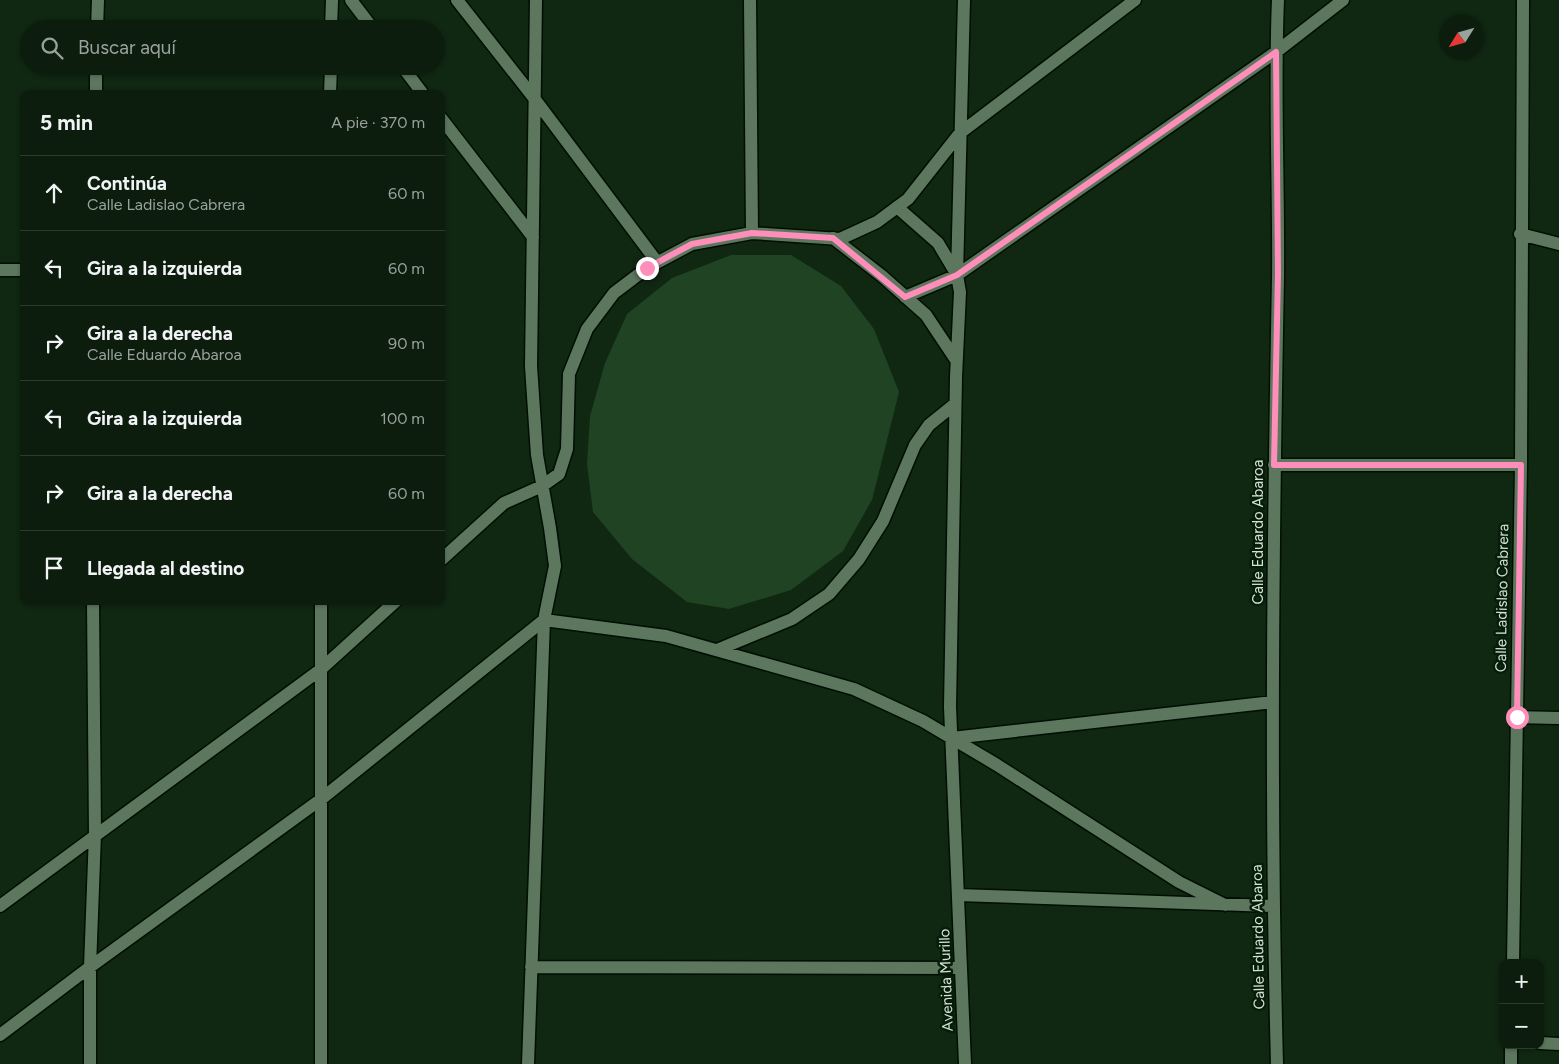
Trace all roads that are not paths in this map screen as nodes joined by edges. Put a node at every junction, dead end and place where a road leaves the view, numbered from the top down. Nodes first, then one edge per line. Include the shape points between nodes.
1 (98, 0) edge
2 (332, 0) edge
3 (352, 0) edge
4 (457, 0) edge
5 (536, 0) edge
6 (750, 0) edge
7 (964, 0) edge
8 (1135, 0) edge
9 (1278, 0) edge
10 (1343, 0) edge
11 (1523, 0) edge
12 (97, 20) edge
13 (331, 20) edge
14 (366, 20) edge
15 (1276, 52) junction
16 (96, 75) edge
17 (331, 75) edge
18 (409, 75) edge
19 (96, 90) edge
20 (330, 90) edge
21 (420, 90) edge
22 (534, 98) junction
23 (445, 123) edge
24 (960, 133) junction
25 (897, 207) junction
26 (752, 233) junction
27 (1520, 234) junction
28 (533, 237) junction
29 (833, 238) junction
30 (1559, 244) edge
31 (657, 262) junction
32 (0, 270) edge
33 (20, 270) edge
34 (957, 275) junction
35 (905, 297) junction
36 (956, 360) junction
37 (955, 404) junction
38 (1274, 465) junction
39 (1521, 465) junction
40 (542, 486) junction
41 (445, 556) edge
42 (93, 605) edge
43 (322, 605) edge
44 (392, 605) edge
45 (544, 620) junction
46 (716, 650) junction
47 (320, 670) junction
48 (1273, 702) junction
49 (1517, 717) junction
50 (1559, 718) edge
51 (952, 738) junction
52 (320, 800) junction
53 (95, 834) junction
54 (958, 896) junction
55 (1225, 905) junction
56 (0, 906) edge
57 (1273, 906) junction
58 (1513, 959) edge
59 (90, 966) junction
60 (531, 967) junction
61 (961, 968) junction
62 (0, 1035) edge
63 (1544, 1044) edge
64 (1559, 1044) edge
65 (1512, 1049) edge
66 (90, 1064) edge
67 (321, 1064) edge
68 (528, 1064) edge
69 (965, 1064) edge
70 (1277, 1064) edge
71 (1511, 1064) edge

1 - 12 street
2 - 13 street
3 - 14 street
4 - 22 street
5 - 22 street
6 - 26 street
7 - 24 street, Avenida Murillo
8 - 24 street
9 - 15 street, Calle Eduardo Abaroa
10 - 15 street
11 - 27 street, Calle Ladislao Cabrera
15 - 34 street
15 - 38 street, Calle Eduardo Abaroa via 1278,273
16 - 19 street
17 - 20 street
18 - 21 street
22 - 28 street
22 - 31 street
23 - 28 street
24 - 25 street via 908,199
24 - 34 street, Avenida Murillo
25 - 29 street via 877,222 840,239
25 - 34 street via 938,243
26 - 29 street
26 - 31 street via 692,244
27 - 30 street
27 - 39 street, Calle Ladislao Cabrera
28 - 40 street via 531,366 534,432
29 - 35 street
31 - 40 street via 614,293 588,329 568,374 567,449 559,474
32 - 33 street
34 - 35 street
34 - 36 street, Avenida Murillo via 960,292
35 - 36 street via 926,315
36 - 37 street, Avenida Murillo
37 - 46 street via 929,424 915,445 883,521 829,594 792,619
37 - 51 street, Avenida Murillo
38 - 39 street
38 - 48 street, Calle Eduardo Abaroa
39 - 49 street, Calle Ladislao Cabrera
40 - 41 street via 504,503
40 - 45 street via 554,566
42 - 53 street
43 - 47 street
44 - 47 street
45 - 46 street via 666,636
45 - 52 street
45 - 60 street
46 - 51 street via 854,689
47 - 52 street
47 - 53 street
48 - 51 street
48 - 57 street, Calle Eduardo Abaroa
49 - 50 street
49 - 58 street, Calle Ladislao Cabrera
51 - 54 street, Avenida Murillo
51 - 55 street via 1179,882
52 - 59 street
52 - 67 street
53 - 56 street
53 - 59 street
54 - 55 street
54 - 61 street, Avenida Murillo
55 - 57 street
57 - 70 street, Calle Eduardo Abaroa
59 - 62 street
59 - 66 street
60 - 61 street
60 - 68 street
61 - 69 street, Avenida Murillo
63 - 64 street
65 - 71 street

